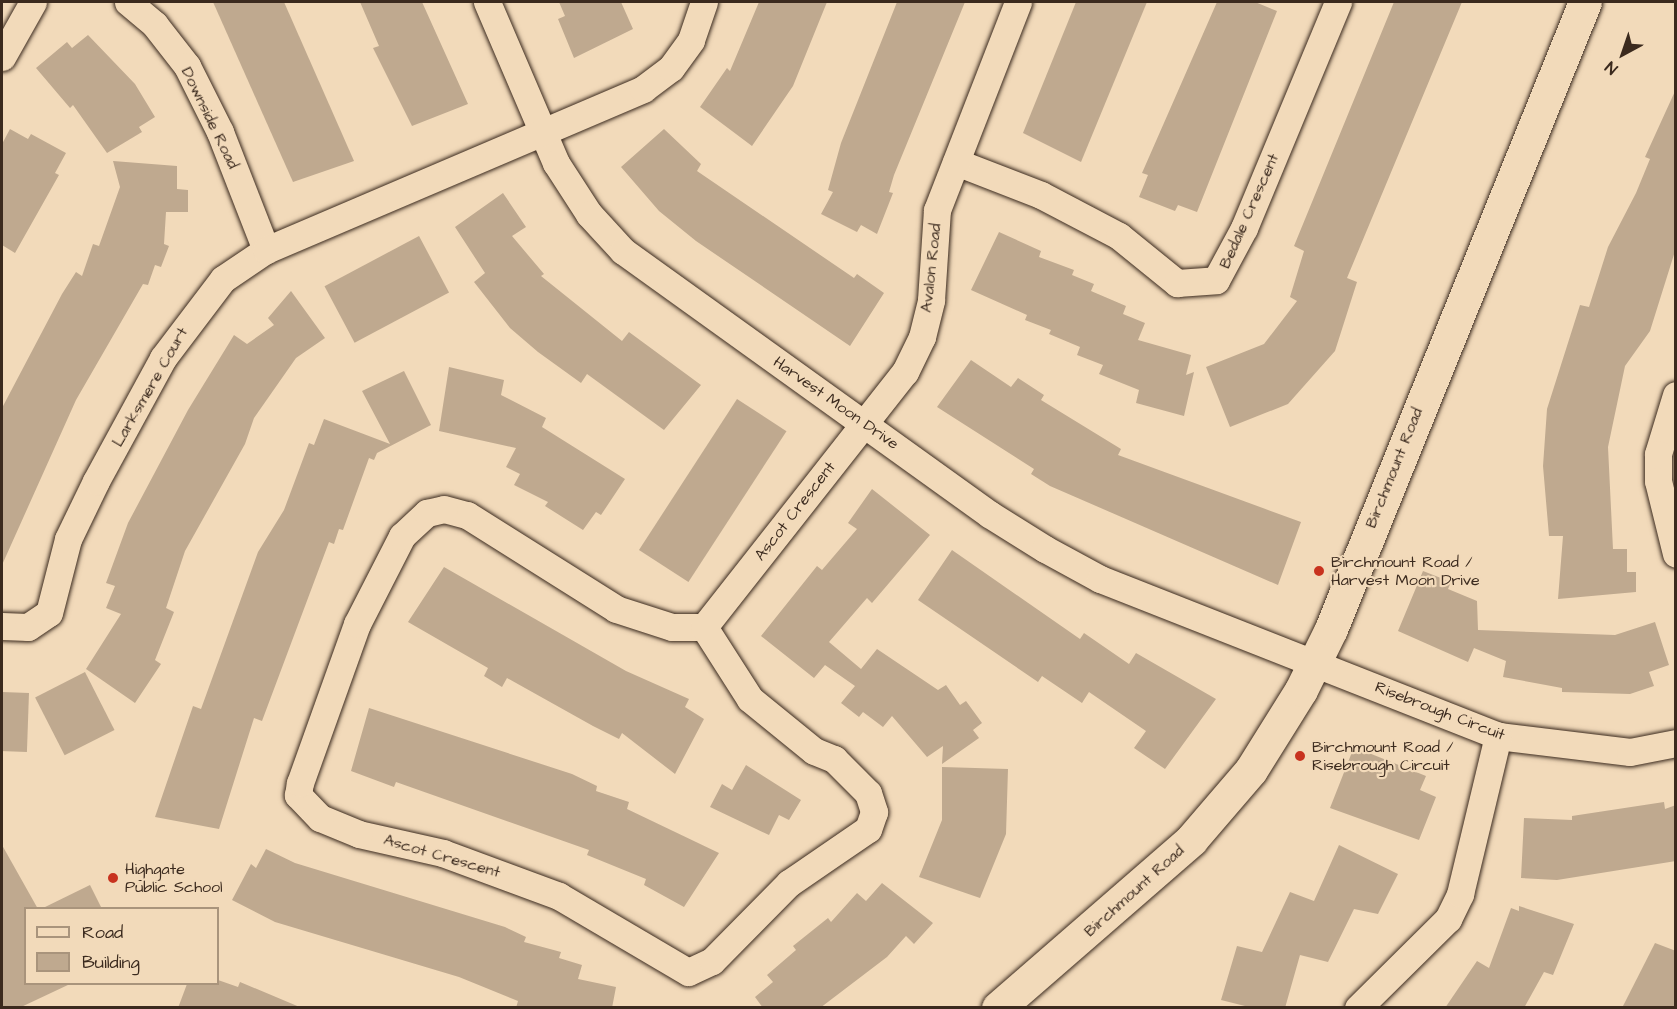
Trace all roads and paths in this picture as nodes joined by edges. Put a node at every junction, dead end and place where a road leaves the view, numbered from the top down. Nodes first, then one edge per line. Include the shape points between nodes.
1 (33, 2) edge
2 (128, 2) edge
3 (487, 2) edge
4 (704, 2) edge
5 (1018, 2) edge
6 (1338, 2) edge
7 (1585, 2) edge
8 (2, 57) edge
9 (540, 130) junction
10 (956, 162) junction
11 (266, 250) junction
12 (1676, 394) edge
13 (865, 423) junction
14 (1676, 554) edge
15 (2, 626) edge
16 (704, 627) junction
17 (1314, 663) junction
18 (1498, 736) junction
19 (1676, 743) edge
20 (998, 1008) edge
21 (1358, 1008) edge

1 - 8 street
2 - 11 street, Downside Road via 155,25 187,66 220,132
3 - 9 street, Harvest Moon Drive
4 - 9 street via 691,40 671,68 643,89
5 - 10 street, Avalon Road
6 - 10 street, Bedale Crescent via 1244,228 1216,280 1177,283 1119,236 1041,195
7 - 17 main road, Birchmount Road
9 - 11 street, Larksmere Court
9 - 13 street, Harvest Moon Drive via 589,214 623,251
10 - 13 street, Avalon Road via 937,210 931,300 922,337 905,372
11 - 15 street, Larksmere Court via 223,279 163,358 68,539 49,613 28,627
12 - 14 street via 1660,445 1658,481
13 - 16 street, Ascot Crescent
13 - 17 street, Harvest Moon Drive via 989,514 1100,579
16 - 16 street, Ascot Crescent via 672,627 616,609 466,515 444,509 427,513 402,536 357,624 308,753 298,795 320,818 360,834 443,853 560,896 627,933 671,966 688,972 700,969 789,883 868,830 874,812 868,793 852,775 750,699
17 - 18 street, Risebrough Circuit
17 - 20 main road, Birchmount Road via 1251,770 1191,840
18 - 19 street, Risebrough Circuit via 1630,752
18 - 21 street via 1460,894 1452,910

